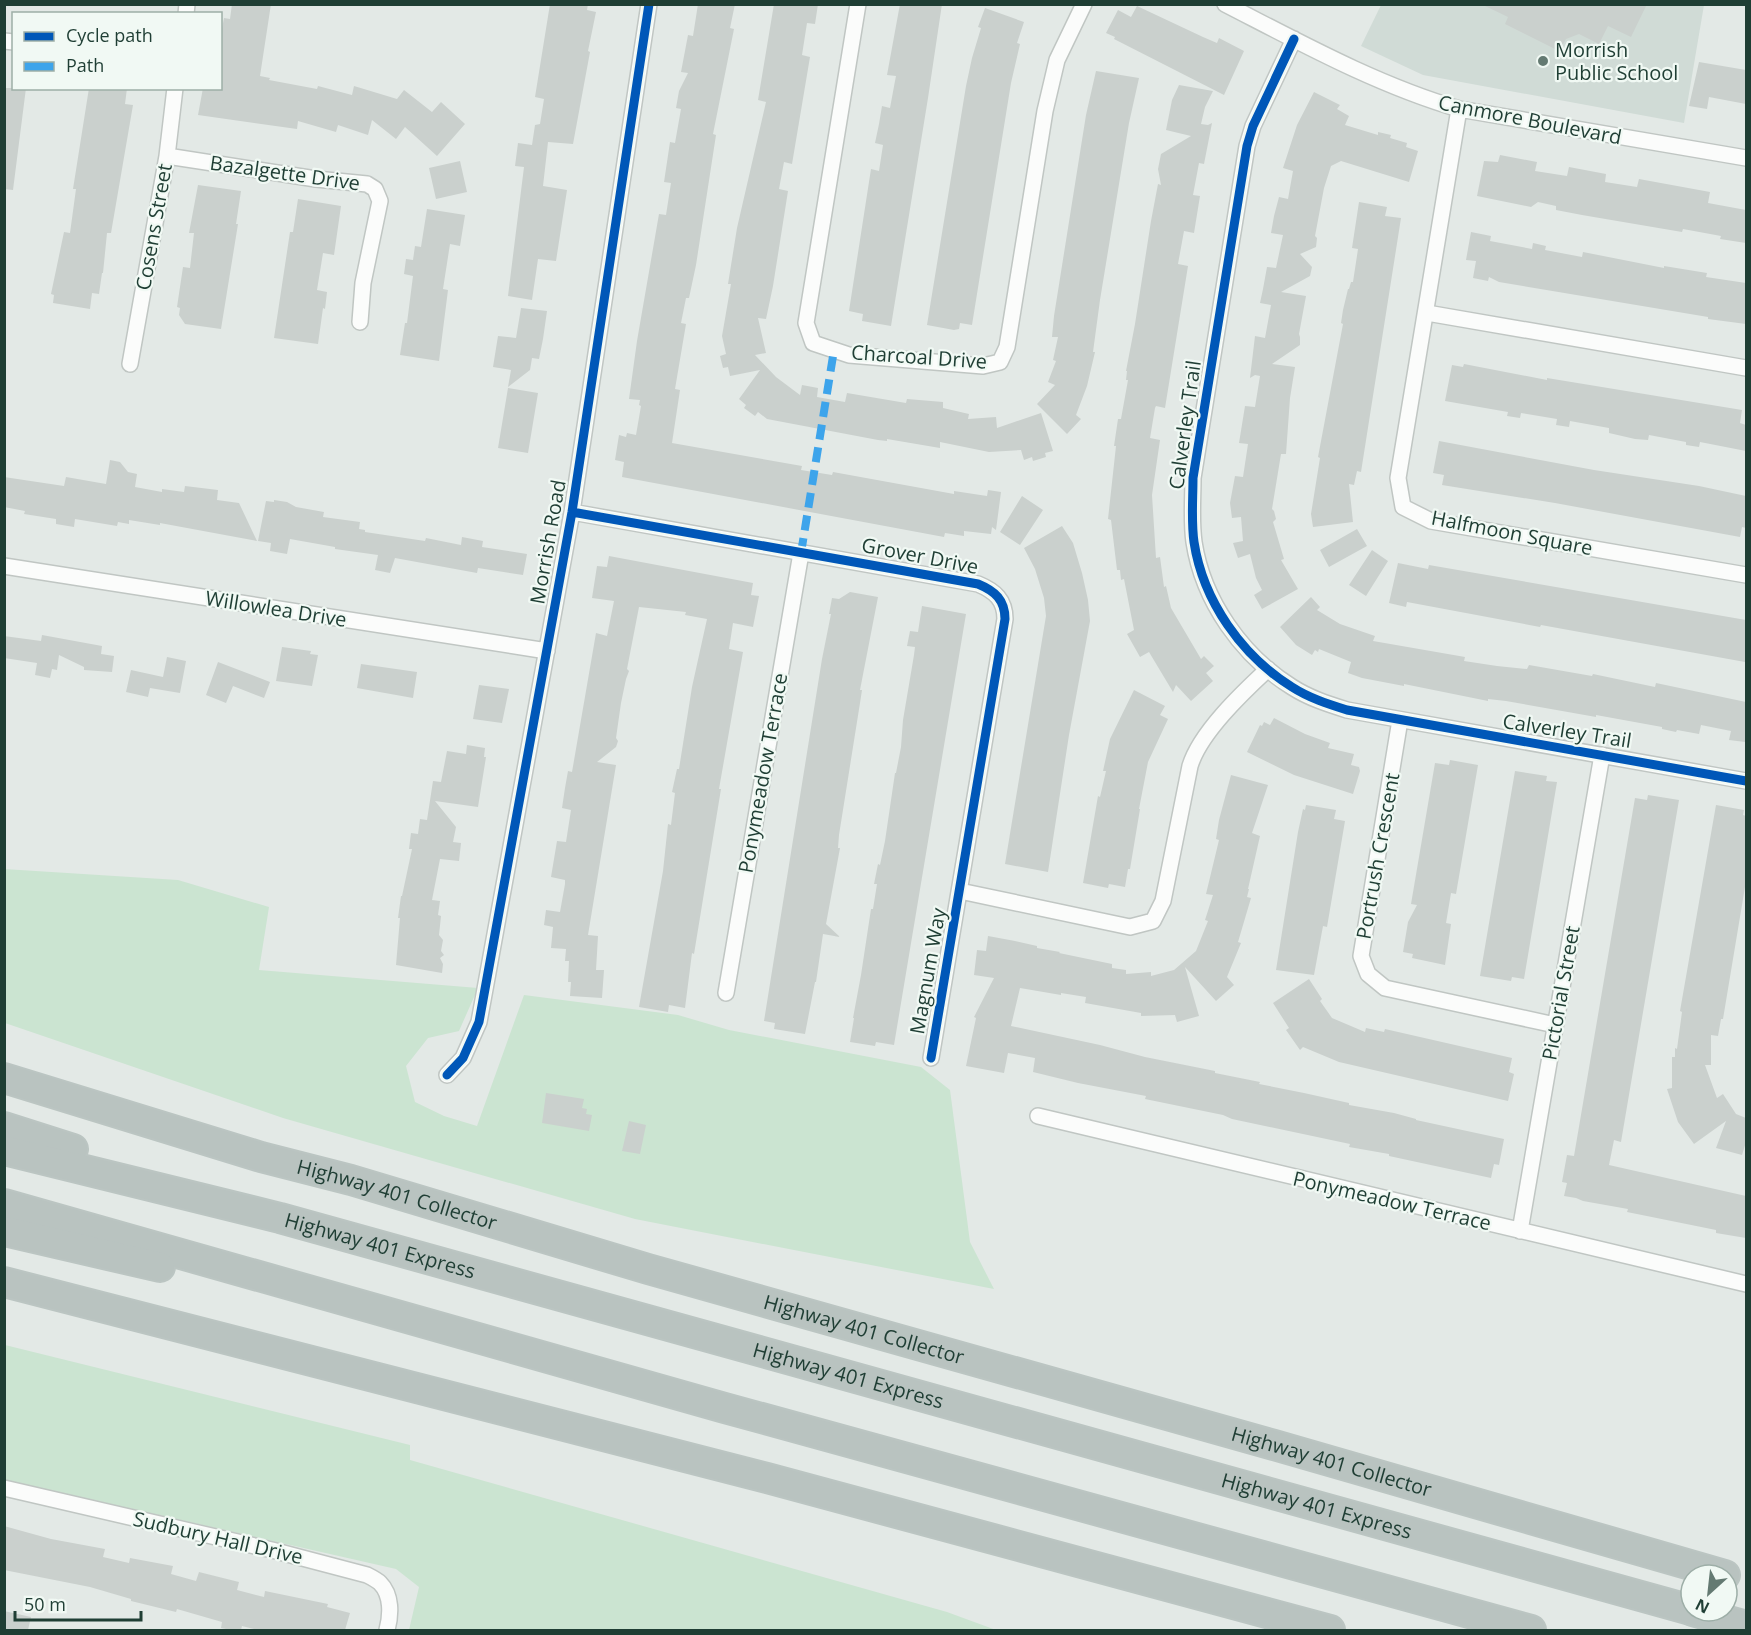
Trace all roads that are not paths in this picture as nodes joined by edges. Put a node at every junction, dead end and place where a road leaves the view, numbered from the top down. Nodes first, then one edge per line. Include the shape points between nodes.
1 (649, 4) edge
2 (858, 4) edge
3 (1084, 4) edge
4 (1225, 4) edge
5 (1294, 39) junction
6 (175, 90) edge
7 (1458, 109) junction
8 (167, 156) junction
9 (1746, 158) edge
10 (1426, 313) junction
11 (360, 322) dead end
12 (130, 364) dead end
13 (1746, 369) edge
14 (572, 512) junction
15 (801, 553) junction
16 (4, 566) edge
17 (1746, 575) edge
18 (547, 651) junction
19 (1268, 669) junction
20 (1400, 720) junction
21 (1602, 755) junction
22 (1746, 781) edge
23 (960, 891) junction
24 (726, 993) dead end
25 (1555, 1025) junction
26 (931, 1058) dead end
27 (447, 1075) dead end
28 (4, 1078) edge
29 (1038, 1116) dead end
30 (4, 1127) edge
31 (4, 1150) edge
32 (4, 1204) edge
33 (280, 1218) junction
34 (4, 1231) edge
35 (1520, 1231) junction
36 (266, 1279) junction
37 (4, 1282) edge
38 (1746, 1284) edge
39 (4, 1488) edge
40 (1684, 1563) edge
41 (1679, 1607) edge
42 (387, 1630) edge
43 (1330, 1630) edge
44 (1531, 1630) edge

1 - 14 street, Morrish Road
2 - 3 street, Charcoal Drive via 806,323 813,343 849,355 983,366 1000,362 1007,348 1045,111 1057,60
4 - 5 street, Canmore Boulevard
5 - 7 street, Canmore Boulevard via 1406,92
5 - 19 street, Calverley Trail via 1247,146 1193,478 1194,541 1210,595 1242,644
6 - 8 street, Cosens Street
7 - 9 street, Canmore Boulevard
7 - 10 street, Halfmoon Square
8 - 11 street, Bazalgette Drive via 346,180 375,189 380,201 363,283
8 - 12 street, Cosens Street
10 - 13 street
10 - 17 street, Halfmoon Square via 1398,478 1402,507 1431,521
14 - 15 street, Grover Drive
14 - 18 street, Morrish Road
15 - 23 street, Grover Drive via 978,584 999,597 1005,607
15 - 24 street, Ponymeadow Terrace
16 - 18 street, Willowlea Drive
18 - 27 street, Morrish Road via 479,1022 463,1058
19 - 20 street, Calverley Trail via 1316,699 1347,710
19 - 23 street via 1204,736 1193,755 1163,901 1153,921 1130,927
20 - 21 street, Calverley Trail
20 - 25 street, Portrush Crescent via 1361,957 1368,974 1385,988
21 - 22 street, Calverley Trail
21 - 25 street, Pictorial Street
23 - 26 street, Magnum Way
25 - 35 street, Pictorial Street
28 - 40 highway, Highway 401 Collector via 648,1269
29 - 35 street, Ponymeadow Terrace
30 - 33 highway
31 - 33 highway, Highway 401 Express
32 - 36 highway
33 - 41 highway, Highway 401 Express
34 - 36 highway via 174,1270
35 - 38 street, Ponymeadow Terrace
36 - 44 highway
37 - 43 highway via 767,1478
39 - 42 street, Sudbury Hall Drive via 367,1575 380,1582 388,1598

